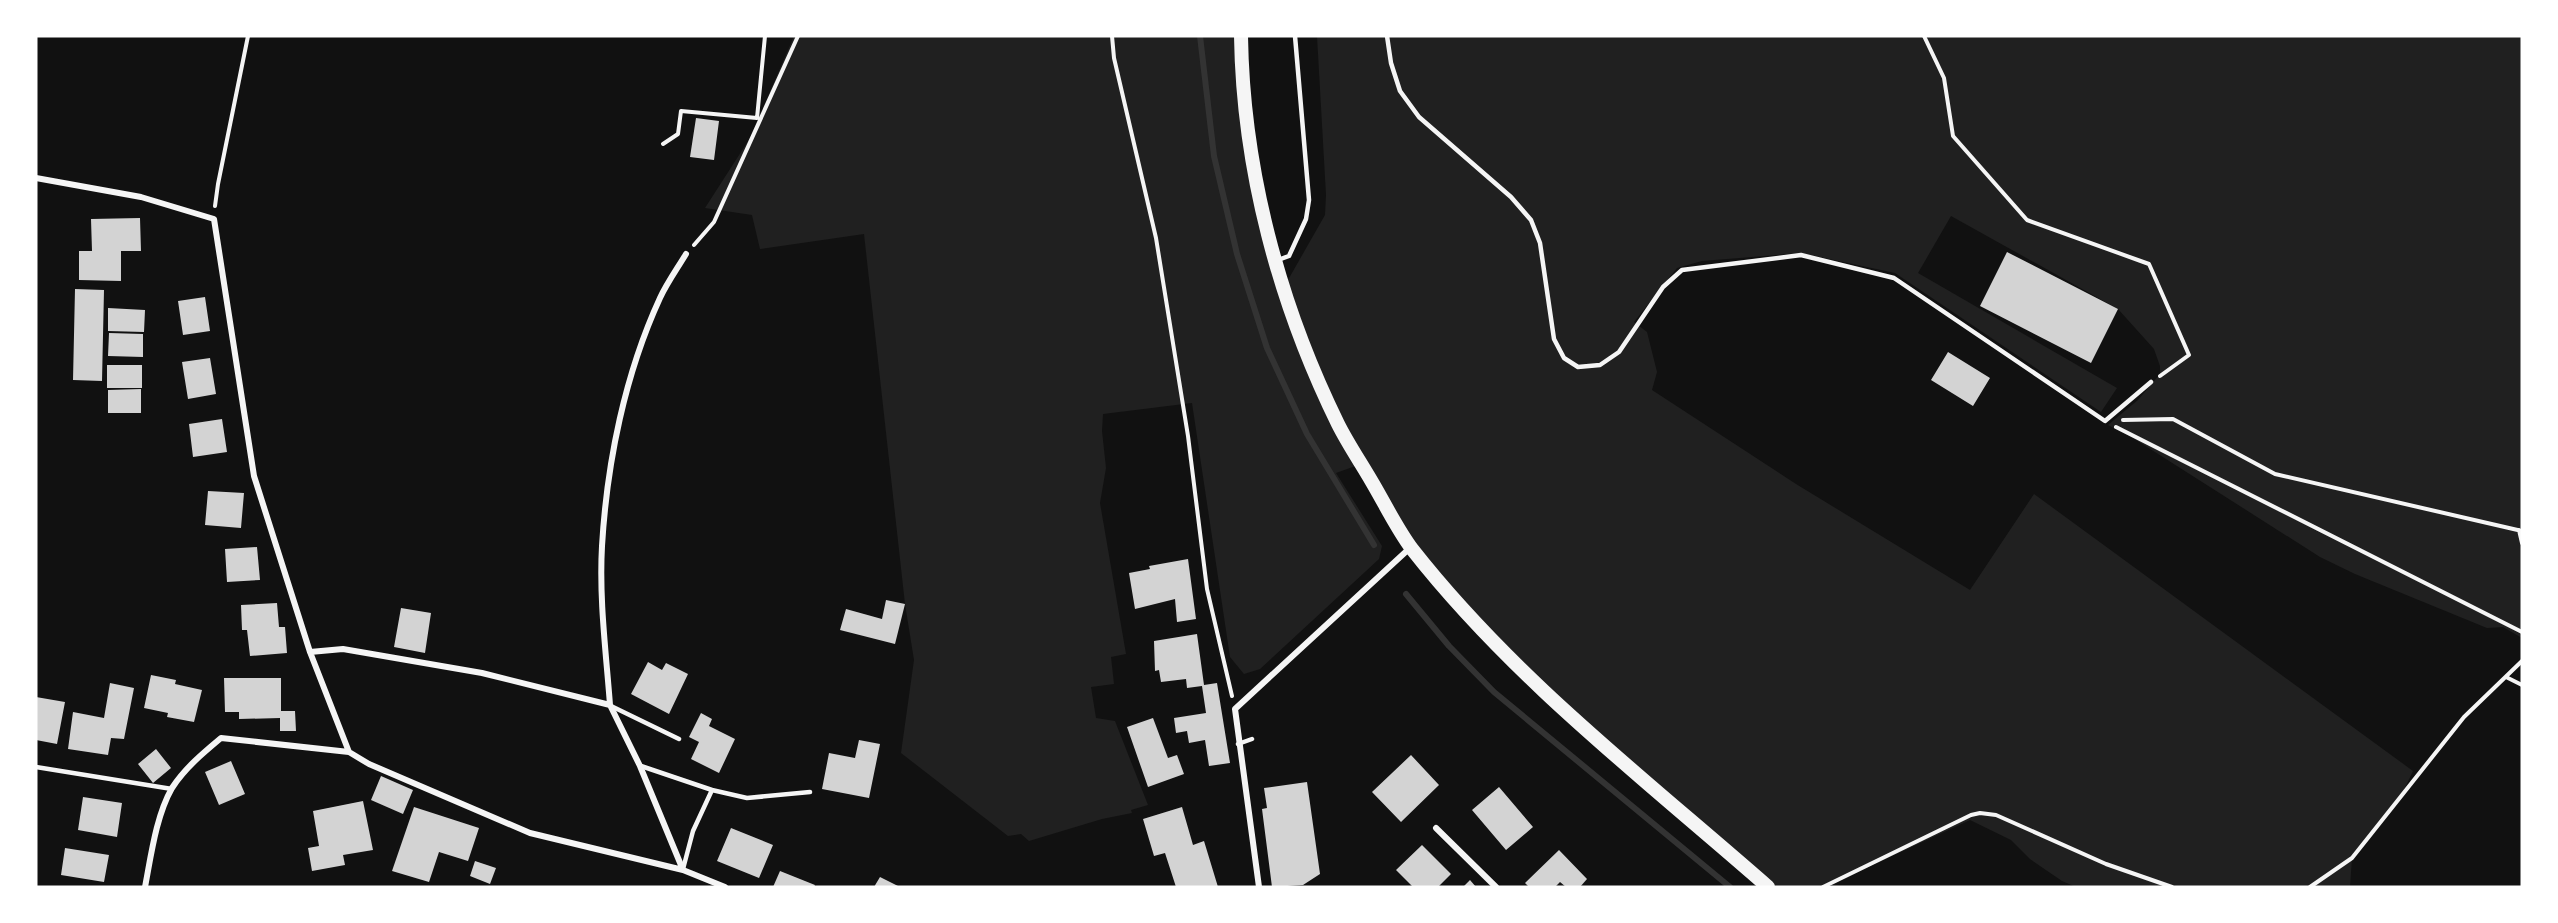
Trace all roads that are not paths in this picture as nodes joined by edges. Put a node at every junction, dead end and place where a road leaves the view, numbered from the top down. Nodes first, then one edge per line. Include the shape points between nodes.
1 (1241, 36) edge
2 (1295, 36) edge
3 (1387, 36) edge
4 (36, 178) edge
5 (686, 254) road end
6 (1276, 261) junction
7 (2151, 382) road end
8 (1411, 547) junction
9 (310, 652) junction
10 (610, 705) junction
11 (679, 739) dead end
12 (1252, 739) dead end
13 (1238, 744) junction
14 (349, 752) junction
15 (640, 766) junction
16 (36, 767) edge
17 (172, 789) junction
18 (712, 790) junction
19 (810, 792) dead end
20 (1436, 828) dead end
21 (682, 870) junction
22 (145, 887) edge
23 (725, 887) edge
24 (1259, 887) edge
25 (1496, 887) edge
26 (1768, 887) edge

1 - 6 main road via 1258,191
2 - 6 lane via 1309,200 1306,219 1289,256
3 - 7 lane via 1400,91 1419,117 1511,197 1531,220 1540,243 1554,339 1564,358 1578,367 1600,365 1619,352 1663,287 1682,270 1801,255 1894,278 2104,421
4 - 9 street via 141,197 214,219 254,476
5 - 10 street via 661,297 632,368 609,474 602,546 602,608
6 - 8 main road via 1307,356 1338,425
8 - 13 street via 1235,709
8 - 26 main road via 1475,622 1595,740
9 - 10 street via 343,649 471,671
9 - 14 street
10 - 11 lane
10 - 15 street
12 - 13 lane
13 - 24 street
14 - 17 street via 220,738 192,762
14 - 21 street via 530,833
15 - 18 lane
15 - 21 street
16 - 17 lane
17 - 22 street via 156,831
18 - 19 lane via 747,798
18 - 21 lane via 693,831
20 - 25 street
21 - 23 street

